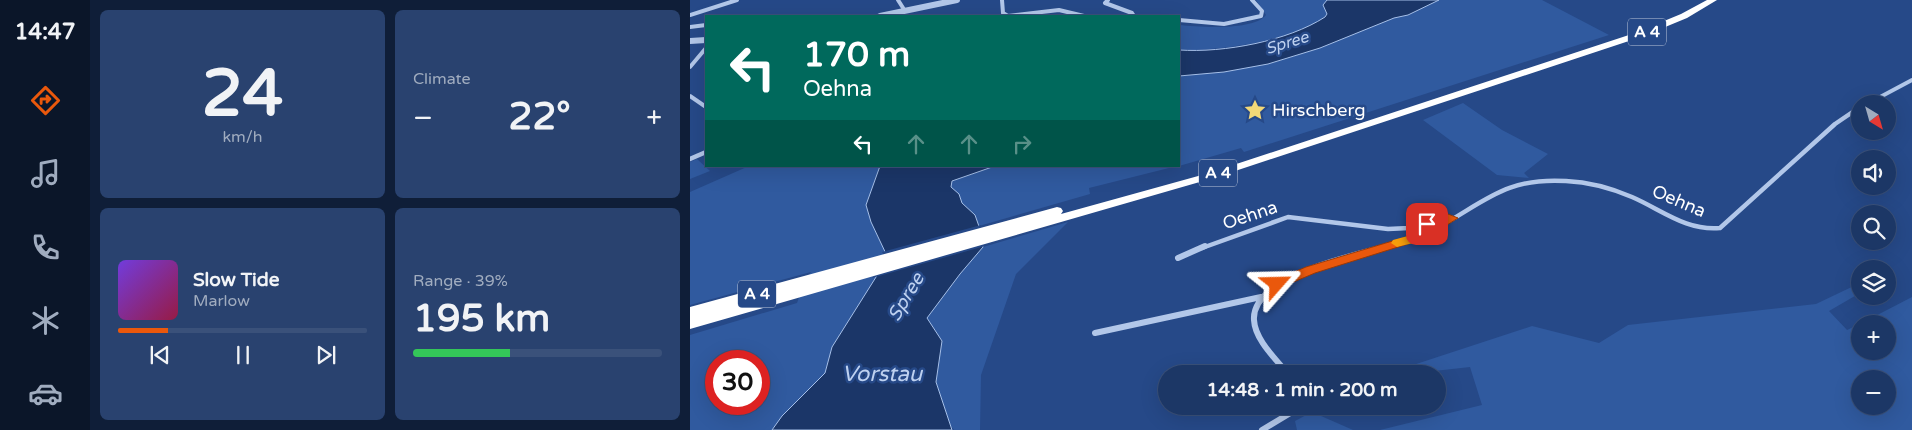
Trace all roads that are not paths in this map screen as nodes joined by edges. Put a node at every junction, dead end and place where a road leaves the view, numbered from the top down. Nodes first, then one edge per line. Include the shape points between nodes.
1 (737, 0) edge
2 (898, 0) edge
3 (957, 0) edge
4 (1002, 0) edge
5 (1108, 0) edge
6 (1252, 0) edge
7 (1700, 0) edge
8 (1713, 0) edge
9 (905, 11) junction
10 (690, 15) edge
11 (885, 15) edge
12 (1007, 15) edge
13 (1017, 15) edge
14 (1080, 15) edge
15 (1134, 15) edge
16 (1180, 20) edge
17 (705, 25) edge
18 (690, 27) edge
19 (705, 40) edge
20 (690, 41) edge
21 (705, 49) edge
22 (690, 67) edge
23 (1912, 80) edge
24 (1884, 95) edge
25 (690, 96) edge
26 (1415, 105) junction
27 (705, 107) edge
28 (1851, 113) edge
29 (705, 152) edge
30 (690, 159) edge
31 (1452, 218) junction
32 (1178, 258) dead end
33 (823, 281) junction
34 (1261, 297) junction
35 (690, 313) edge
36 (690, 323) edge
37 (1095, 333) dead end
38 (1281, 365) edge
39 (1287, 415) edge
40 (1262, 430) edge

1 - 10 street
2 - 9 street
3 - 9 street
4 - 12 street
5 - 15 street via 1105,3
6 - 16 street via 1263,14 1258,18 1214,24
7 - 26 highway, A 4 via 1628,32
8 - 26 highway, A 4 via 1638,35
9 - 11 street
13 - 14 street via 1062,10
17 - 18 street
19 - 20 street
21 - 22 street
23 - 24 street
25 - 27 street
26 - 33 highway, A 4 via 1212,175
28 - 31 street, Oehna via 1720,228 1695,227 1630,196 1593,185 1556,181 1510,186
29 - 30 street
31 - 32 street, Oehna via 1409,228 1388,229 1288,217
31 - 34 street, Oehna via 1423,236 1296,275
33 - 35 highway, A 4
33 - 36 highway, A 4
34 - 37 street, Oehna
34 - 38 street via 1254,311 1255,324 1259,335
39 - 40 street

